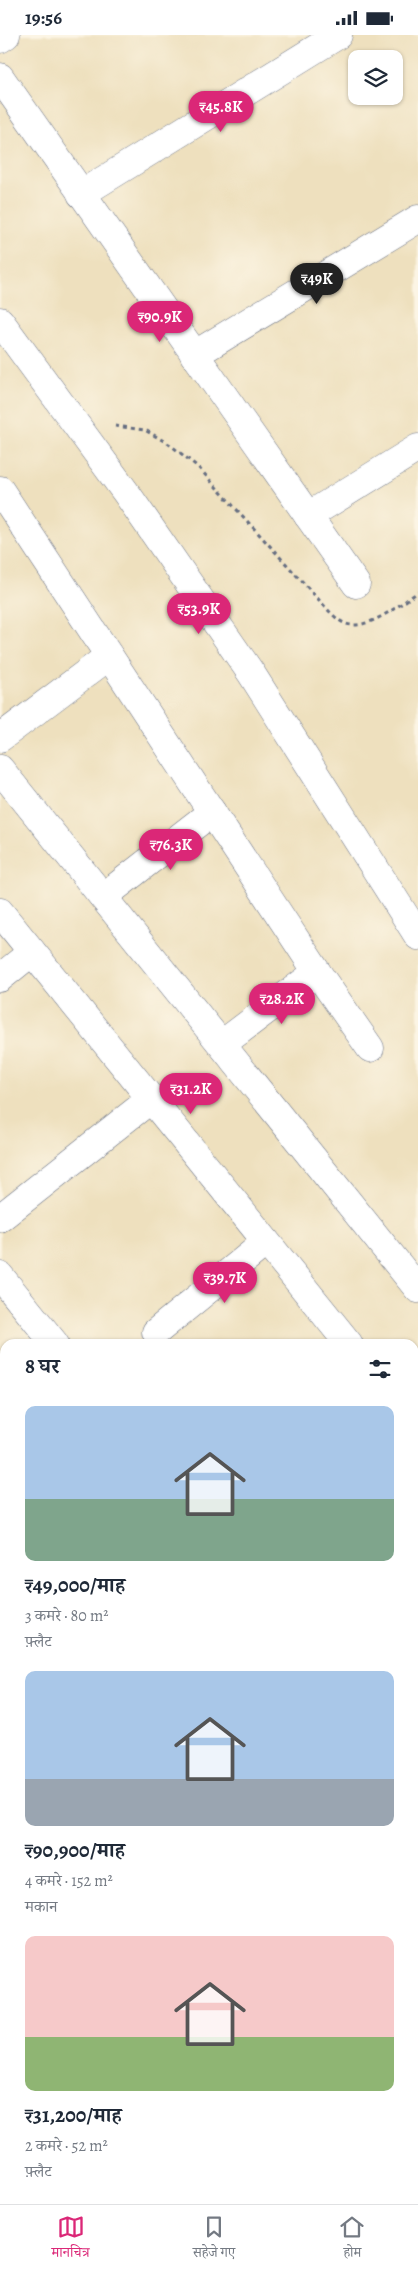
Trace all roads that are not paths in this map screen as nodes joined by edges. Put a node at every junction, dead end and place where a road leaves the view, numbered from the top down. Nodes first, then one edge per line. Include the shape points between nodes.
1 (6, 35) edge
2 (338, 35) edge
3 (0, 39) edge
4 (0, 77) edge
5 (81, 194) junction
6 (418, 219) edge
7 (0, 321) edge
8 (194, 355) junction
9 (418, 448) edge
10 (1, 494) edge
11 (308, 516) junction
12 (356, 584) dead end
13 (109, 656) junction
14 (0, 738) edge
15 (0, 769) edge
16 (212, 812) junction
17 (103, 897) junction
18 (0, 912) edge
19 (418, 936) edge
20 (32, 953) junction
21 (317, 972) junction
22 (0, 978) edge
23 (222, 1044) junction
24 (370, 1048) dead end
25 (152, 1099) junction
26 (0, 1217) edge
27 (266, 1242) junction
28 (0, 1276) edge
29 (418, 1289) edge
30 (156, 1333) dead end
31 (51, 1339) edge
32 (345, 1339) edge

1 - 3 street
2 - 5 street
4 - 5 street
5 - 8 street
6 - 8 street
7 - 19 street via 127,494 250,673
8 - 11 street
9 - 11 street
10 - 13 street
11 - 12 street
13 - 14 street
13 - 16 street
15 - 17 street
16 - 17 street
16 - 21 street
17 - 23 street
18 - 20 street
20 - 22 street
20 - 25 street
21 - 23 street
21 - 24 street
23 - 29 street
25 - 26 street
25 - 27 street
27 - 30 street
27 - 32 street
28 - 31 street

